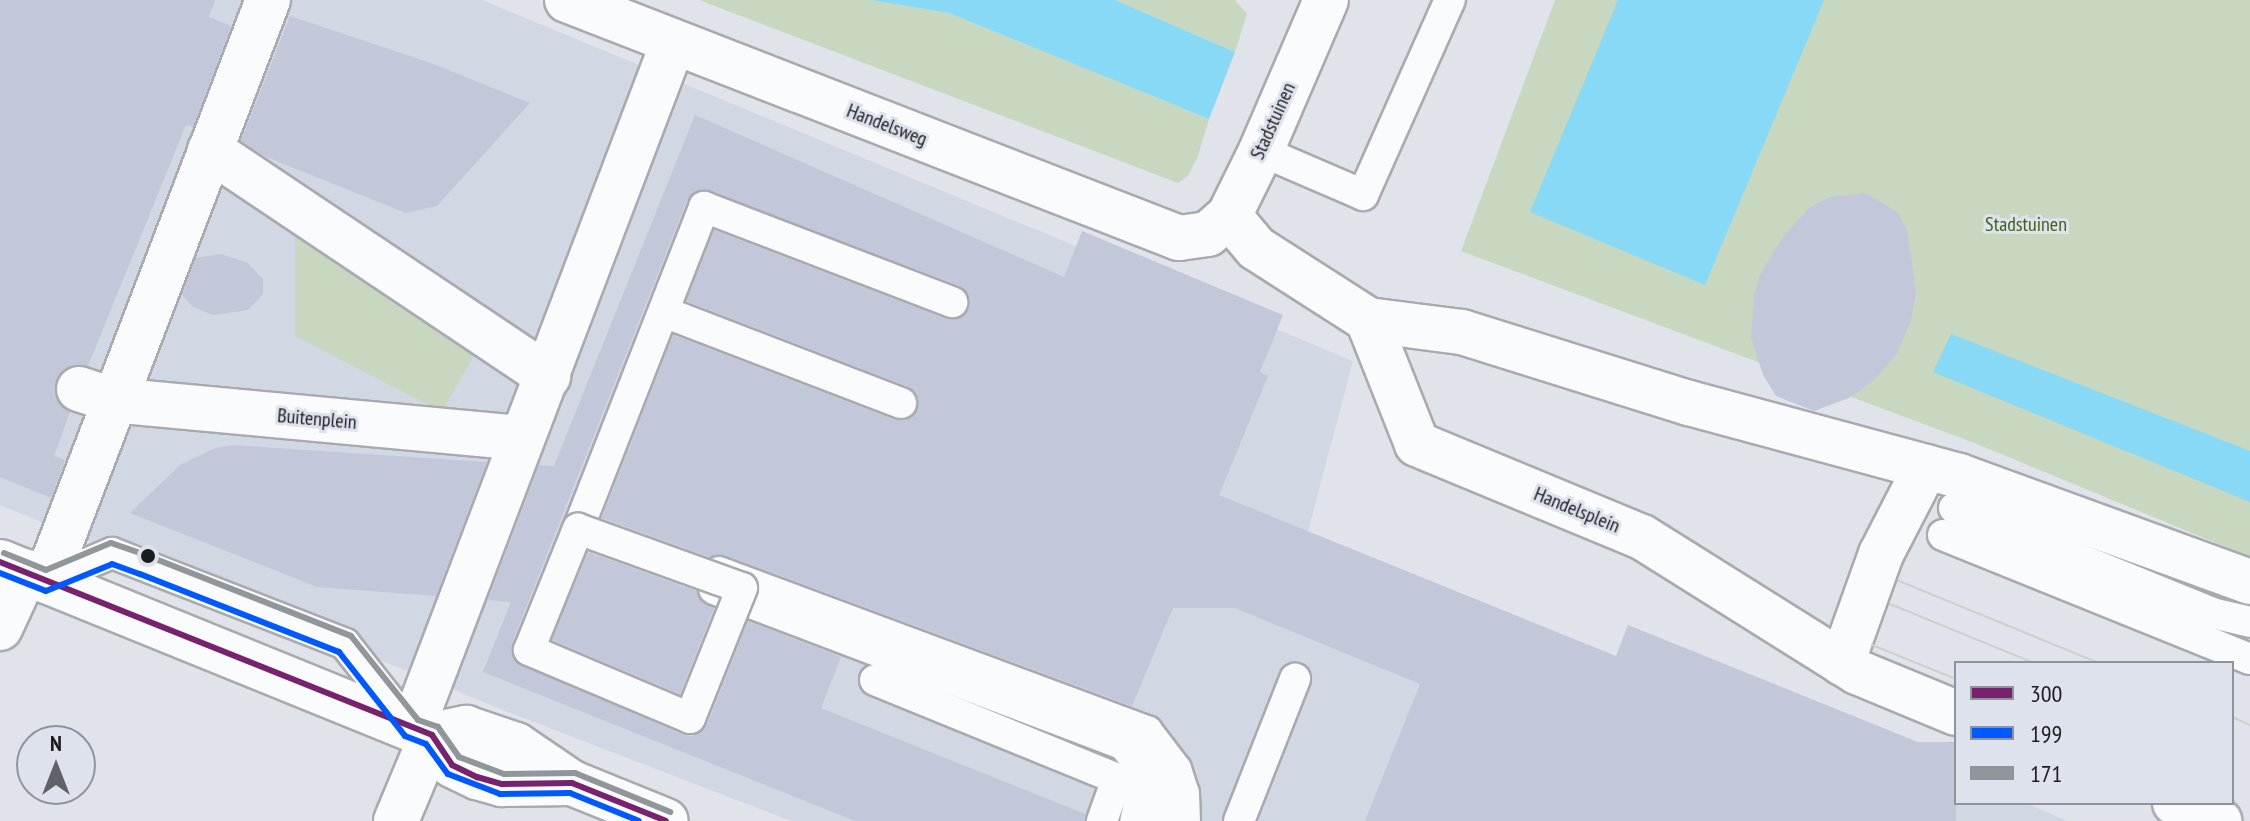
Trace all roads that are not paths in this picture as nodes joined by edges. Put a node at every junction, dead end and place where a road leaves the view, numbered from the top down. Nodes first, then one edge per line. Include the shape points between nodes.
1 (268, 0) edge
2 (567, 0) edge
3 (1326, 0) edge
4 (1450, 0) edge
5 (673, 43) junction
6 (202, 140) junction
7 (1261, 151) junction
8 (1218, 225) junction
9 (952, 302) dead end
10 (664, 312) junction
11 (1368, 320) junction
12 (548, 376) junction
13 (96, 394) junction
14 (901, 403) dead end
15 (522, 438) junction
16 (1926, 467) junction
17 (578, 529) junction
18 (24, 572) edge
19 (2250, 582) edge
20 (742, 588) junction
21 (2250, 622) edge
22 (0, 628) edge
23 (929, 656) dead end
24 (2250, 659) edge
25 (1842, 663) junction
26 (1295, 679) dead end
27 (875, 680) dead end
28 (1954, 712) edge
29 (1122, 719) junction
30 (422, 732) junction
31 (2180, 805) edge
32 (396, 821) edge
33 (666, 821) edge
34 (1102, 821) edge
35 (1135, 821) edge
36 (1162, 821) edge
37 (1185, 821) edge
38 (1239, 821) edge
39 (2219, 821) edge

1 - 6 street
2 - 5 street, Handelsweg
3 - 7 street, Stadstuinen
4 - 7 lane via 1363,195
5 - 8 street, Handelsweg via 1179,238
5 - 12 street
6 - 12 street
6 - 13 street
7 - 8 street, Stadstuinen
8 - 11 street
9 - 10 lane via 704,207
10 - 14 lane
10 - 17 lane
11 - 16 street via 1462,332 1689,403
11 - 25 street, Handelsplein via 1417,444 1642,537
12 - 15 street
13 - 15 street, Buitenplein
13 - 18 street
15 - 30 street
16 - 19 street
16 - 25 street via 1865,622
17 - 20 lane, bridge
17 - 20 lane, bridge via 529,650 690,718
18 - 22 street
18 - 30 street
20 - 23 lane
21 - 24 lane via 1949,522
25 - 28 street, Handelsplein
26 - 38 lane
27 - 34 lane via 1117,779
29 - 35 lane via 649,548 642,563 1124,745 1140,766 1144,783
29 - 36 lane via 1156,765 1165,799
29 - 37 lane via 1147,731 1164,749 1184,793
30 - 32 street
30 - 33 street via 452,765 477,777 502,784 572,783
31 - 39 street

